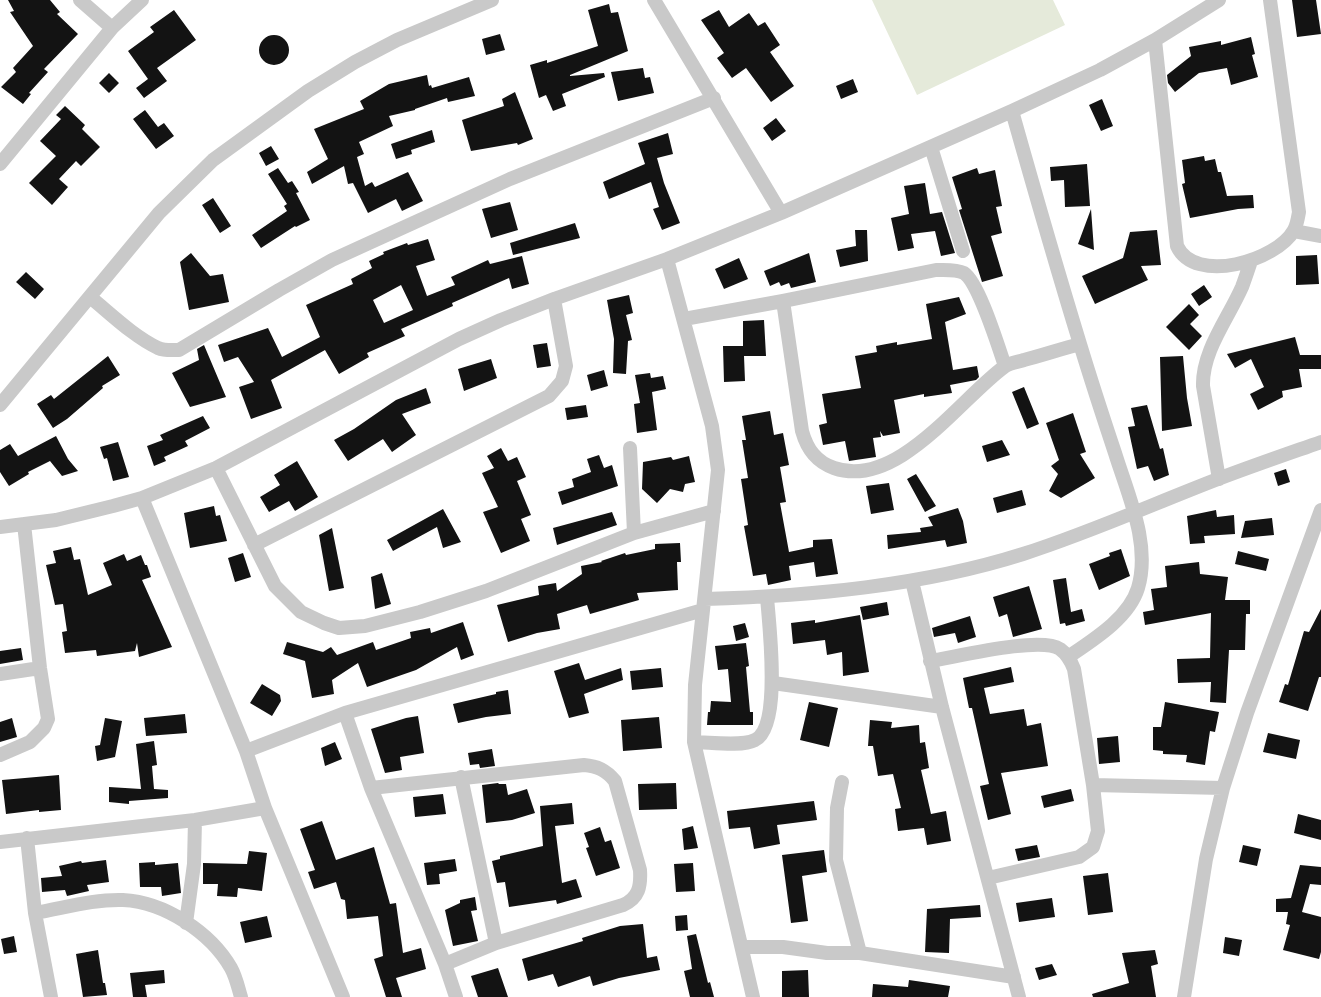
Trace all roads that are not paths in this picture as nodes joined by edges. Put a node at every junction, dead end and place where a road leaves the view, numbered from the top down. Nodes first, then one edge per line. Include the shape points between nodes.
1 (80, 0) edge
2 (142, 0) edge
3 (492, 0) edge
4 (654, 0) edge
5 (1219, 0) edge
6 (1270, 0) edge
7 (112, 28) junction
8 (1155, 40) junction
9 (714, 98) junction
10 (1012, 111) junction
11 (932, 147) junction
12 (0, 164) edge
13 (781, 213) junction
14 (1294, 231) junction
15 (1321, 236) edge
16 (963, 251) dead end
17 (667, 260) junction
18 (1251, 261) junction
19 (90, 297) junction
20 (554, 299) junction
21 (783, 301) junction
22 (684, 319) junction
23 (1080, 344) junction
24 (1006, 366) junction
25 (0, 405) edge
26 (1321, 442) edge
27 (630, 448) dead end
28 (216, 468) junction
29 (1219, 479) junction
30 (142, 498) junction
31 (1321, 510) edge
32 (714, 511) junction
33 (1134, 513) junction
34 (24, 524) junction
35 (0, 527) edge
36 (634, 533) junction
37 (254, 545) junction
38 (912, 581) junction
39 (767, 597) junction
40 (704, 604) junction
41 (1068, 657) junction
42 (930, 661) junction
43 (40, 668) junction
44 (0, 674) edge
45 (772, 683) junction
46 (942, 707) junction
47 (345, 713) junction
48 (694, 742) junction
49 (246, 751) junction
50 (0, 754) edge
51 (461, 777) junction
52 (842, 782) dead end
53 (1093, 785) junction
54 (371, 788) junction
55 (1223, 788) junction
56 (265, 808) junction
57 (195, 820) junction
58 (28, 838) junction
59 (0, 842) edge
60 (988, 878) junction
61 (35, 913) junction
62 (186, 923) junction
63 (496, 943) junction
64 (743, 947) junction
65 (860, 953) junction
66 (445, 964) junction
67 (1014, 977) junction
68 (52, 997) edge
69 (241, 997) edge
70 (343, 997) edge
71 (456, 997) edge
72 (753, 997) edge
73 (1019, 997) edge
74 (1184, 997) edge

1 - 7 street
2 - 7 street
3 - 19 street via 397,40 355,62 308,91 213,160 159,213
4 - 9 street
5 - 8 street
6 - 14 street via 1298,201
7 - 12 street
8 - 10 street via 1100,70
8 - 18 street via 1177,246 1186,259 1202,265
9 - 13 street
9 - 19 street via 510,179 332,260 179,350 158,348
10 - 11 street
10 - 23 street
11 - 13 street
11 - 16 street
13 - 17 street
14 - 15 street
14 - 18 street via 1275,248
17 - 20 street
17 - 22 street
18 - 29 street via 1242,286 1207,358 1204,372 1203,386
19 - 25 street
20 - 28 street via 459,339
20 - 37 street via 566,366 562,381 549,396
21 - 22 street
21 - 24 street via 936,270 962,272 976,288
21 - 24 street via 805,443 818,459 840,470 871,469 889,463 941,426
22 - 32 street via 716,449 718,470
23 - 24 street
23 - 33 street
26 - 29 street
27 - 36 street
28 - 30 street
28 - 37 street
29 - 33 street
30 - 34 street via 88,513
30 - 49 street
31 - 55 street via 1247,713
32 - 36 street
32 - 40 street
33 - 38 street via 1023,554
33 - 41 street via 1141,549 1134,601 1091,641
34 - 35 street
34 - 43 street
36 - 37 street via 486,591 392,620 339,628 301,612 289,602 275,586
38 - 39 street
38 - 42 street
39 - 40 street
39 - 45 street
40 - 47 street
40 - 48 street via 696,685
41 - 42 street via 1059,649 1036,644
41 - 53 street via 1074,669
42 - 46 street
43 - 44 street
43 - 50 street via 48,712 47,724 30,742
45 - 46 street
45 - 48 street via 768,725 756,740 748,743
46 - 60 street
47 - 49 street
47 - 54 street
48 - 64 street
49 - 56 street
51 - 54 street
51 - 63 street
51 - 63 street via 577,765 599,768 615,780 639,864 638,893 629,902
52 - 65 street via 836,860
53 - 55 street
53 - 60 street via 1098,831 1096,842 1090,851 1079,857
54 - 66 street
55 - 74 street via 1206,859
56 - 57 street
56 - 70 street
57 - 58 street
57 - 62 street via 194,864
58 - 59 street
58 - 61 street
60 - 67 street
61 - 62 street via 123,900 150,906
61 - 68 street
62 - 69 street via 224,958 231,969
63 - 66 street
64 - 65 street
64 - 72 street
65 - 67 street
66 - 71 street
67 - 73 street

